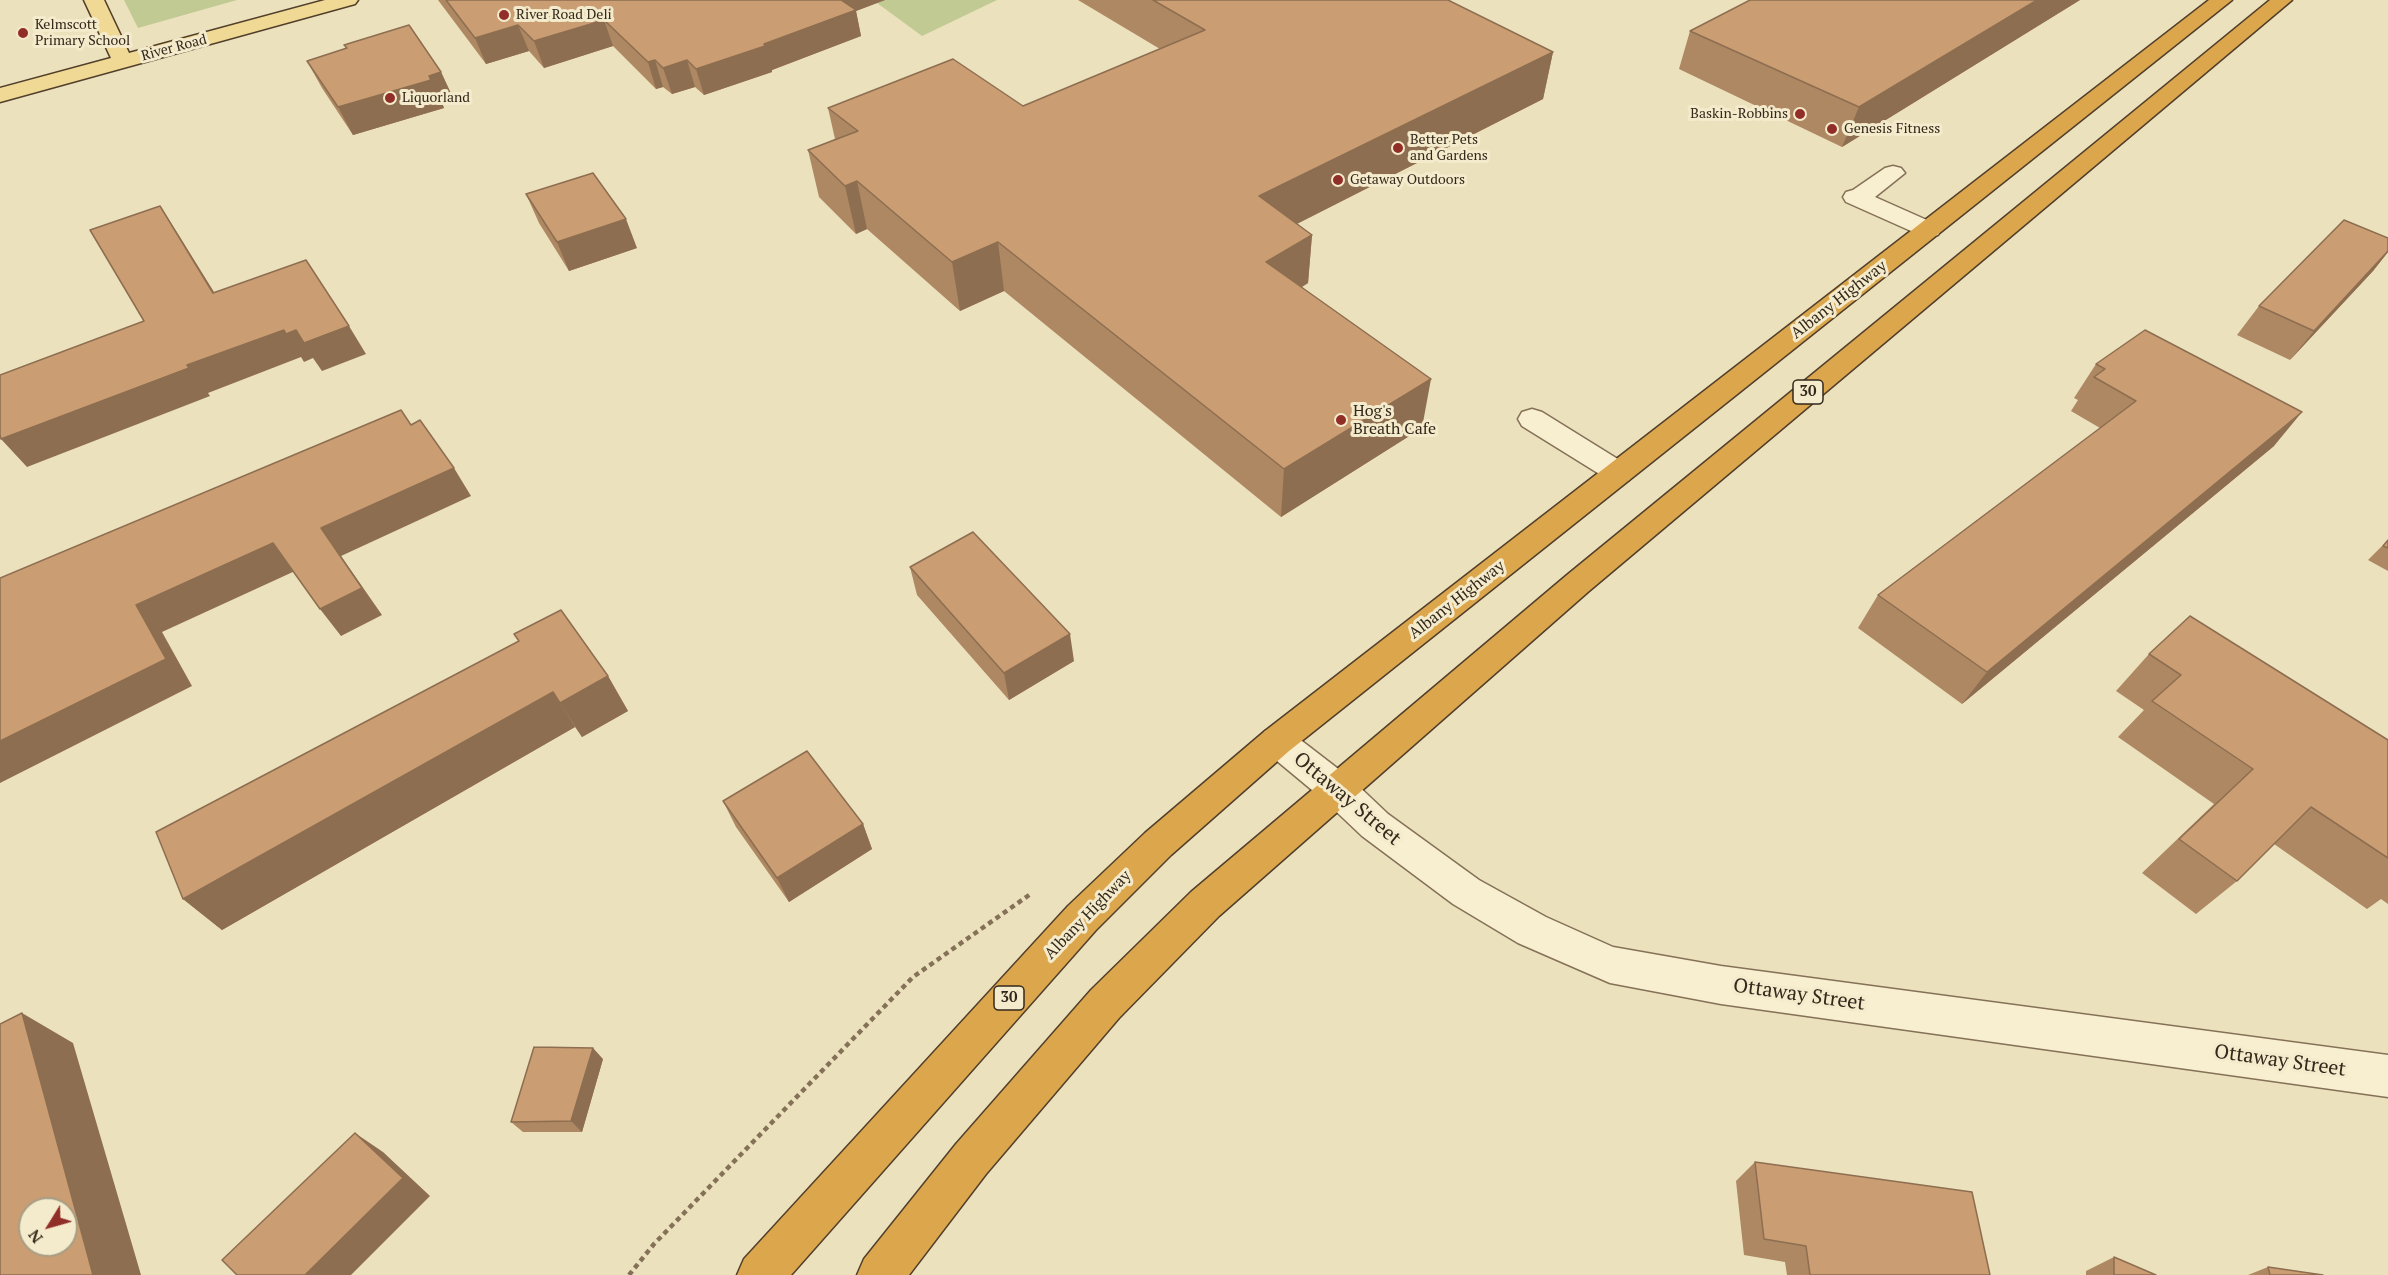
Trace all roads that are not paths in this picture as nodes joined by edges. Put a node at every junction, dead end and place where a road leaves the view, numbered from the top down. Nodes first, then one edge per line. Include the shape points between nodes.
1 (94, 0) edge
2 (278, 0) edge
3 (348, 0) edge
4 (2222, 0) edge
5 (2282, 0) edge
6 (92, 49) dead end
7 (118, 52) junction
8 (69, 55) dead end
9 (0, 75) edge
10 (0, 95) edge
11 (1893, 173) dead end
12 (1929, 230) junction
13 (1533, 418) dead end
14 (1619, 473) junction
15 (1277, 741) junction
16 (1337, 789) junction
17 (2388, 1076) edge
18 (760, 1275) edge
19 (880, 1275) edge

1 - 7 main road
2 - 7 main road, River Road
3 - 7 main road, River Road
4 - 12 highway, Albany Highway / 30
5 - 16 highway, 30 via 1587,575
6 - 7 main road, River Road
7 - 10 main road, River Road
8 - 9 main road
11 - 12 street via 1856,197
12 - 14 highway, Albany Highway / 30
13 - 14 street
14 - 15 highway, Albany Highway / 30
15 - 16 street, Ottaway Street
15 - 18 highway, Albany Highway / 30 via 1158,844 1082,918
16 - 17 street, Ottaway Street via 1375,825 1466,892 1533,930 1610,964 1721,985
16 - 19 highway, 30 via 1205,904 1105,1005 971,1159

